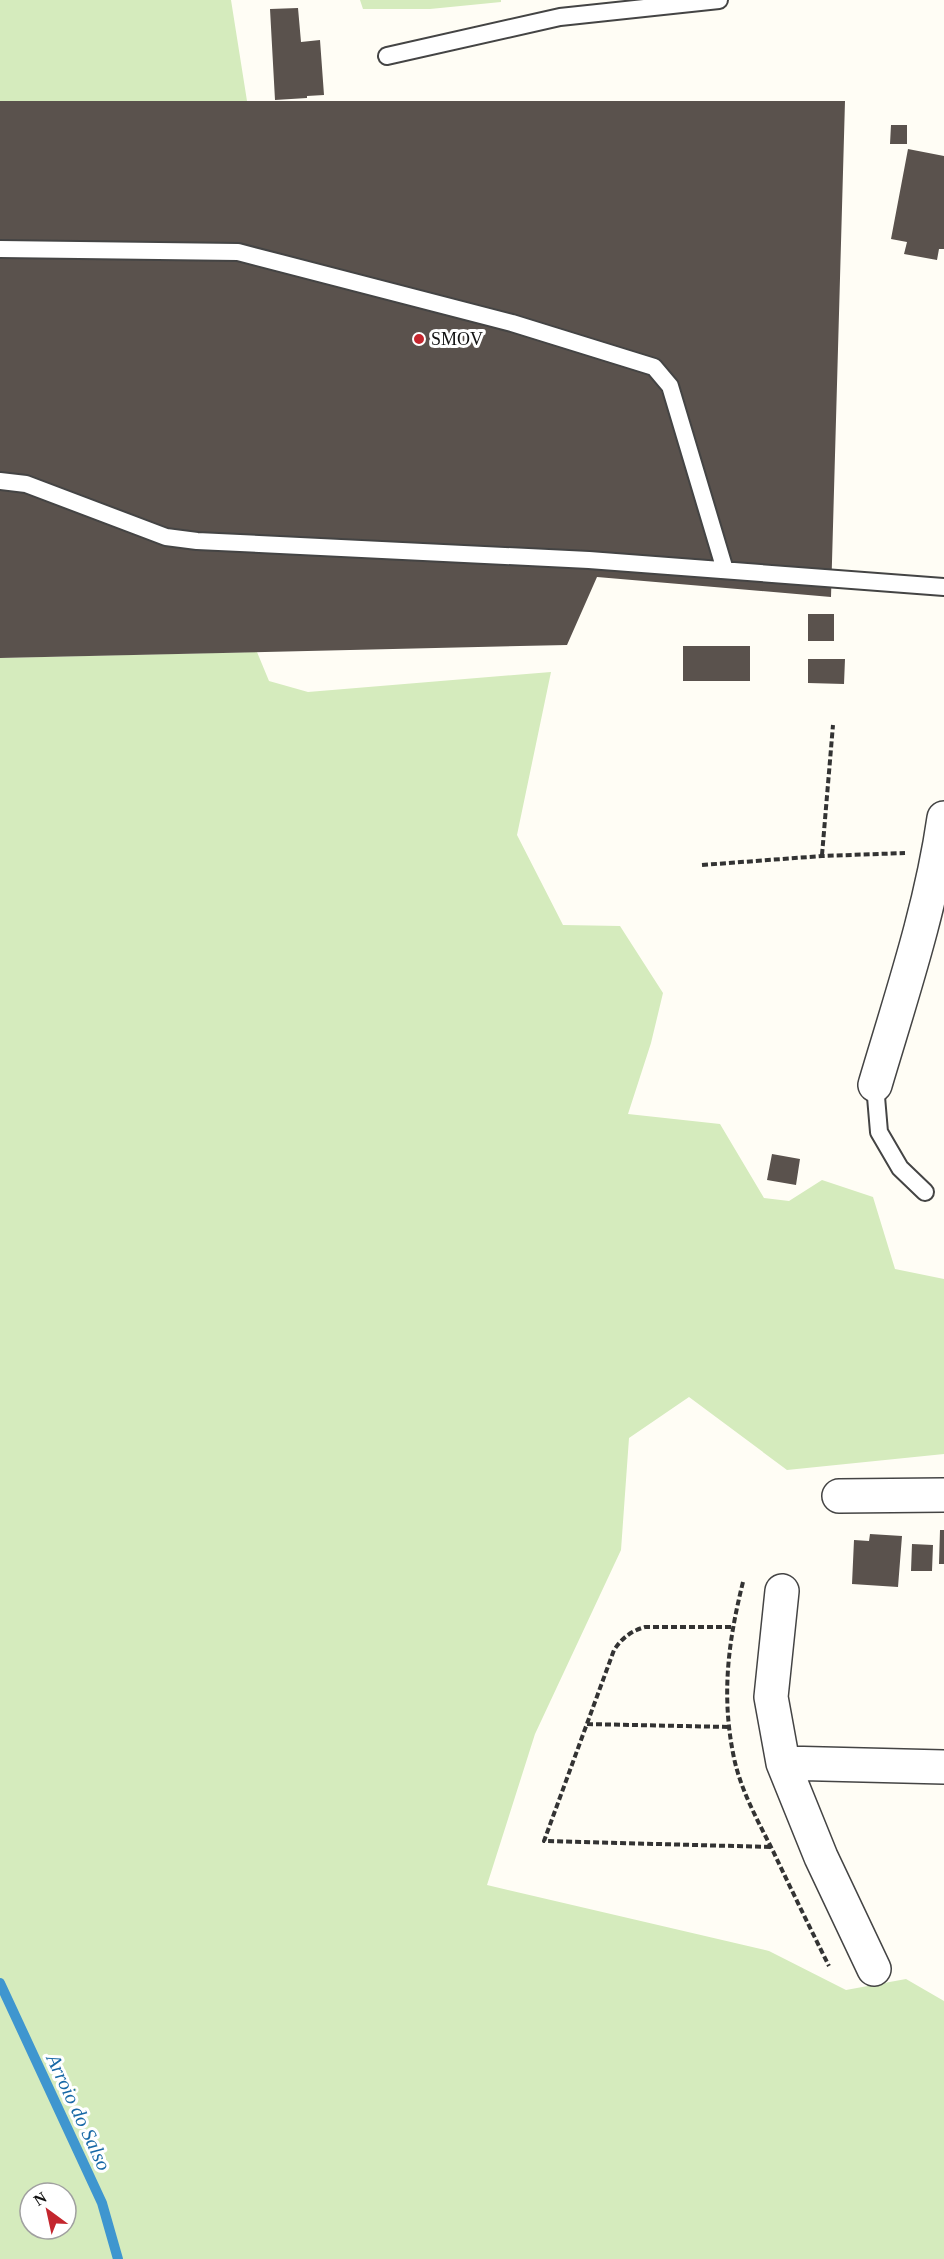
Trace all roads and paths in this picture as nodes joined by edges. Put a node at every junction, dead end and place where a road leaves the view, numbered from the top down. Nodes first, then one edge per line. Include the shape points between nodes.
1 (719, 0) edge
2 (387, 56) dead end
3 (0, 249) edge
4 (0, 481) edge
5 (725, 570) junction
6 (944, 587) edge
7 (833, 724) dead end
8 (944, 818) edge
9 (939, 852) junction
10 (822, 856) junction
11 (702, 865) dead end
12 (875, 1085) joint
13 (925, 1192) dead end
14 (944, 1495) edge
15 (839, 1496) dead end
16 (782, 1591) dead end
17 (731, 1627) dead end
18 (587, 1724) junction
19 (729, 1727) dead end
20 (783, 1763) junction
21 (944, 1767) edge
22 (771, 1847) dead end
23 (874, 1969) dead end

1 - 2 lane via 560,17
3 - 5 lane via 238,252 512,323 654,367 670,386
4 - 5 lane via 26,484 166,537 197,541
5 - 6 lane
7 - 10 path
8 - 9 street
9 - 10 path
9 - 12 street
10 - 11 path
12 - 13 lane via 879,1132 900,1168
14 - 15 street
16 - 20 street via 771,1697
17 - 18 path via 645,1627 633,1631 614,1650
18 - 19 path
18 - 22 path via 544,1841
20 - 21 street
20 - 23 street via 821,1857

